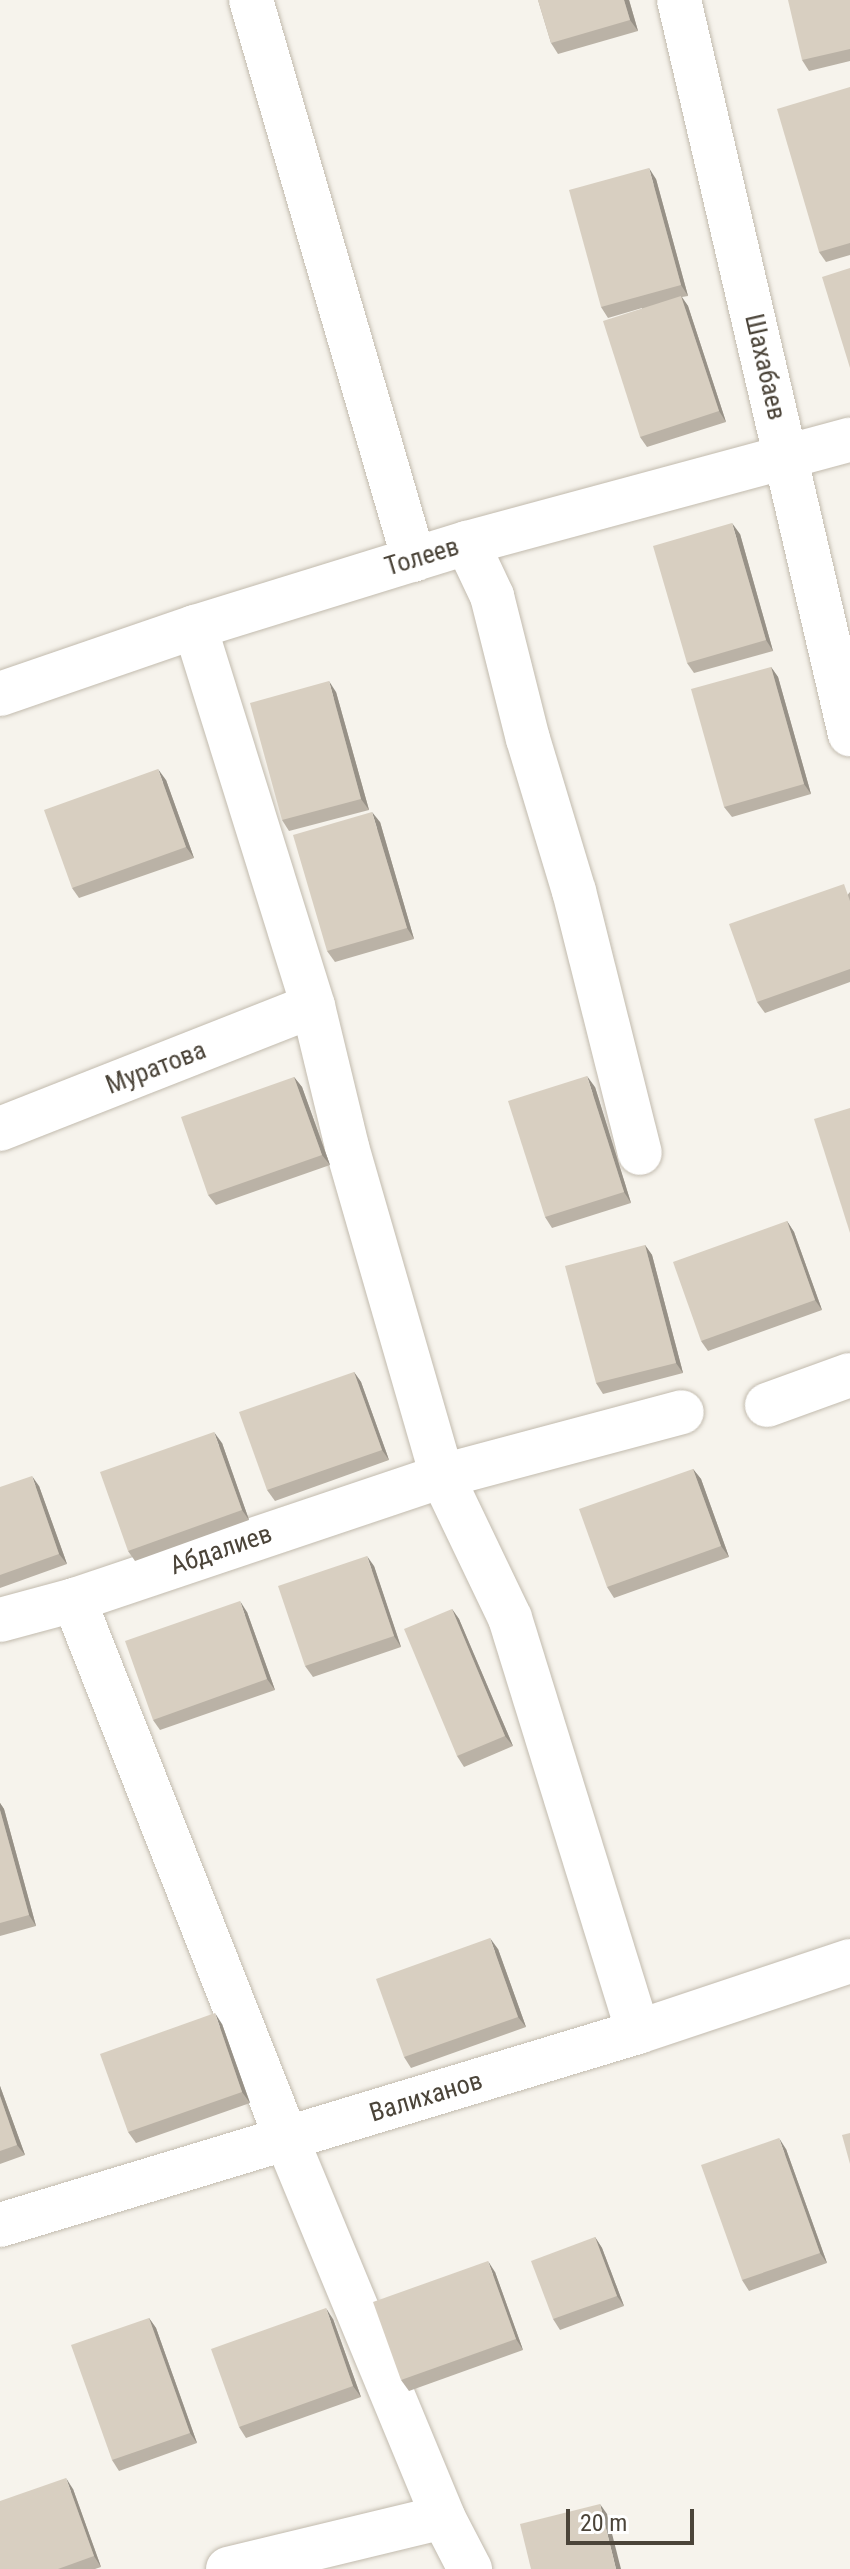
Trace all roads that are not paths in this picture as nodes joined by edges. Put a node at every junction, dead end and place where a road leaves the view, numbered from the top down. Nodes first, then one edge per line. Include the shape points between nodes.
1 (251, 0) edge
2 (679, 0) edge
3 (850, 440) edge
4 (787, 459) junction
5 (467, 543) junction
6 (414, 560) junction
7 (195, 627) junction
8 (0, 694) edge
9 (850, 734) edge
10 (313, 1006) junction
11 (0, 1129) edge
12 (640, 1153) dead end
13 (850, 1375) edge
14 (767, 1405) dead end
15 (682, 1412) dead end
16 (442, 1476) junction
17 (74, 1600) junction
18 (0, 1620) edge
19 (850, 1961) edge
20 (638, 2032) junction
21 (287, 2140) junction
22 (0, 2225) edge
23 (443, 2517) junction
24 (228, 2569) edge
25 (470, 2569) edge

1 - 6 street
2 - 4 street, Шахабаев
3 - 4 street, Толеев
4 - 5 street, Толеев
4 - 9 street, Шахабаев
5 - 6 street, Толеев
5 - 12 street via 492,596
6 - 7 street, Толеев
7 - 8 street, Толеев
7 - 10 street
10 - 11 street, Муратова
10 - 16 street via 347,1147
13 - 14 street
15 - 16 street, Абдалиев
16 - 17 street, Абдалиев
16 - 20 street via 510,1618
17 - 18 street, Абдалиев
17 - 21 street
19 - 20 street, Валиханов
20 - 21 street, Валиханов
21 - 22 street, Валиханов
21 - 23 street
23 - 24 street
23 - 25 street

